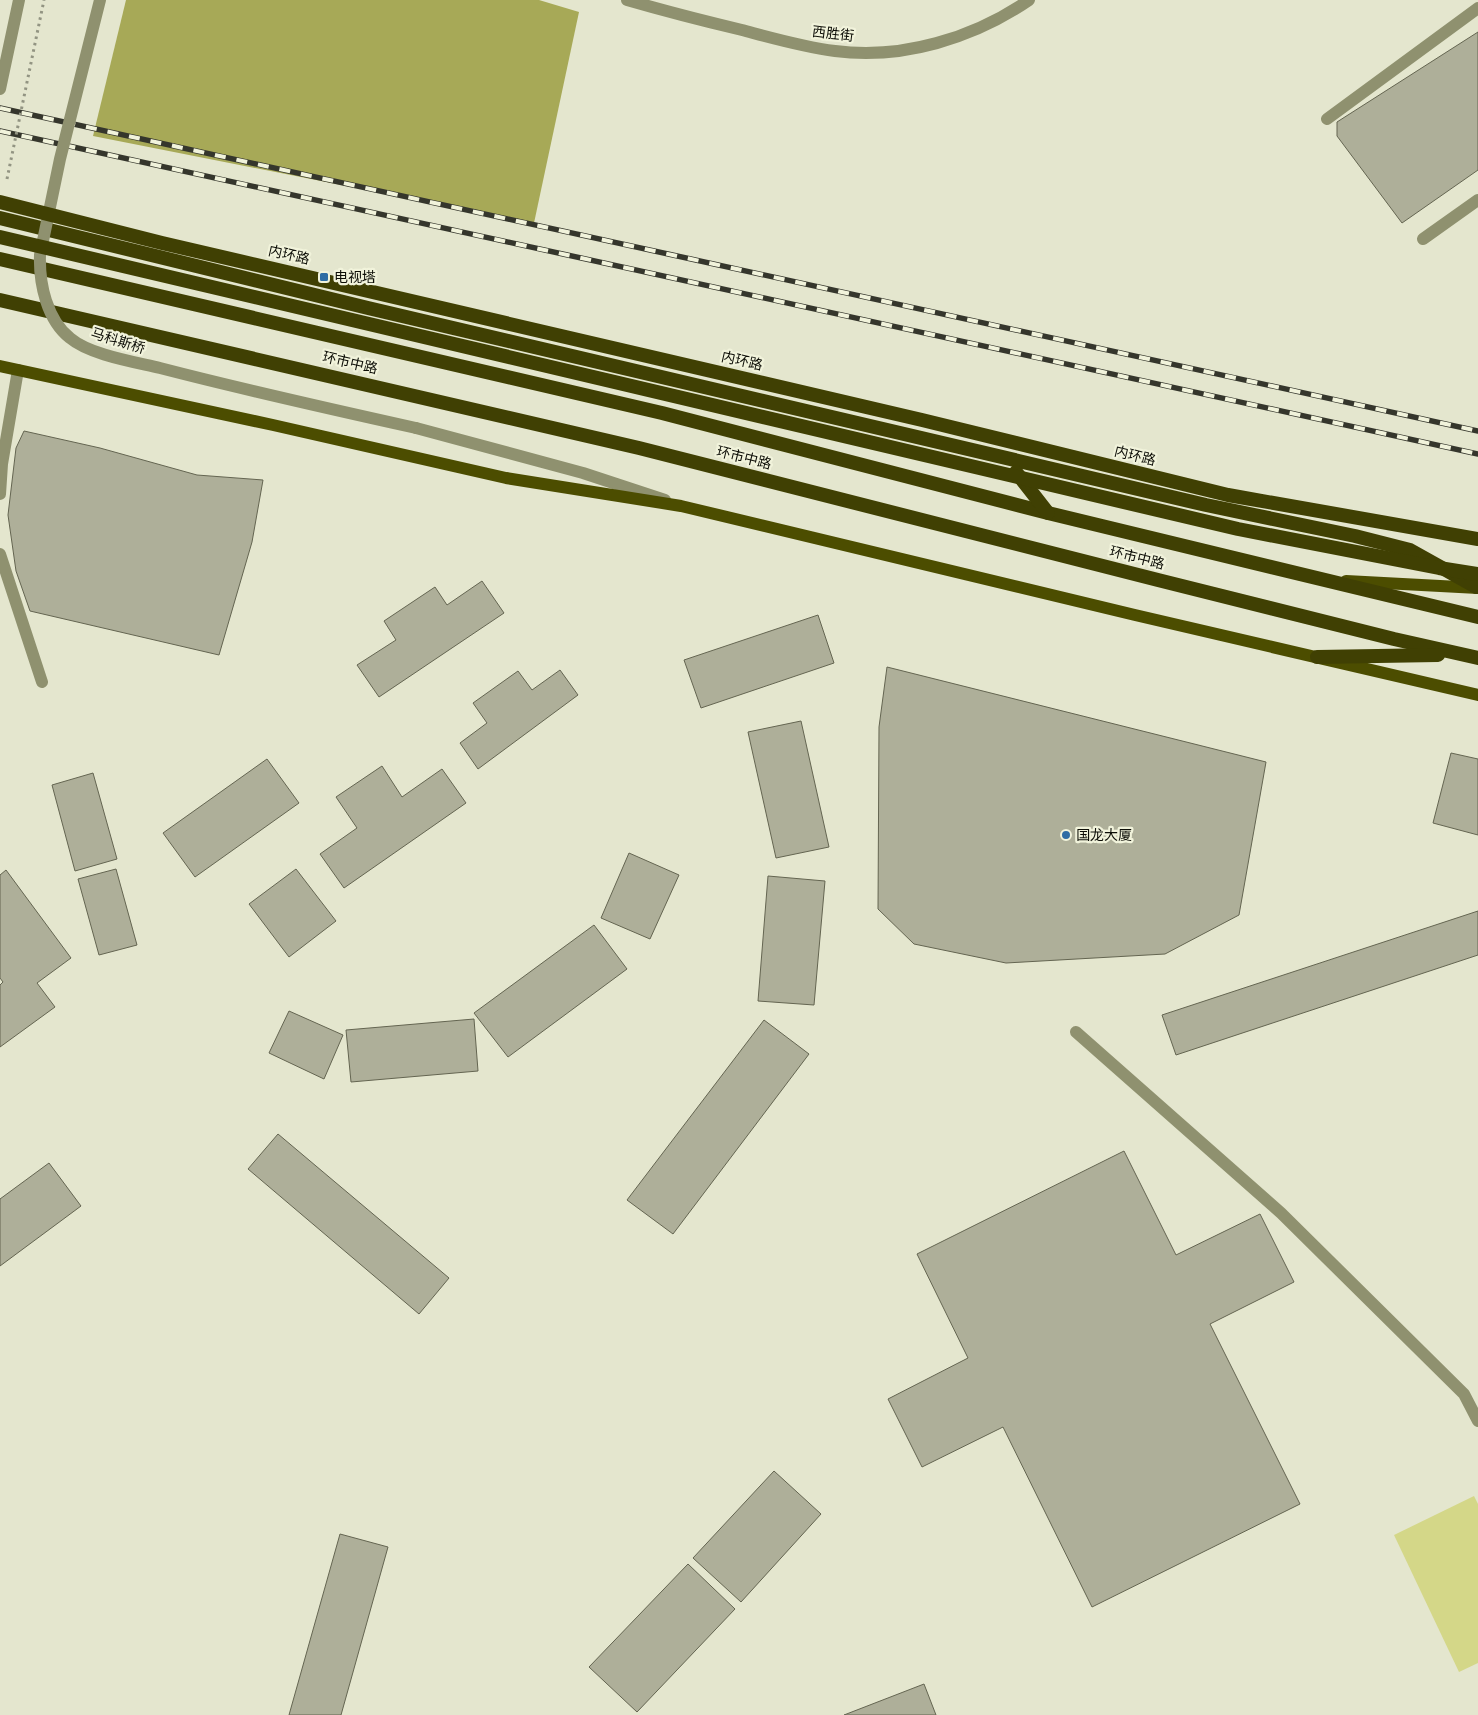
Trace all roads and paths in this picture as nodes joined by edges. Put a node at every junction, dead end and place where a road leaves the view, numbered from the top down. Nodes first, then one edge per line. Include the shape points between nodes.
1 (19, 0) edge
2 (44, 0) edge
3 (100, 0) edge
4 (628, 0) edge
5 (1030, 0) edge
6 (1478, 8) edge
7 (0, 89) edge
8 (1327, 119) dead end
9 (6, 180) dead end
10 (1478, 200) edge
11 (0, 202) edge
12 (0, 218) edge
13 (0, 237) edge
14 (1423, 239) dead end
15 (0, 259) edge
16 (0, 300) edge
17 (0, 366) edge
18 (18, 370) junction
19 (1004, 458) junction
20 (0, 494) edge
21 (681, 506) junction
22 (1048, 513) junction
23 (1478, 539) edge
24 (0, 554) edge
25 (1324, 580) junction
26 (1477, 583) edge
27 (1478, 617) edge
28 (1461, 654) junction
29 (1318, 657) junction
30 (1478, 658) edge
31 (42, 682) dead end
32 (1478, 695) edge
33 (1076, 1032) dead end
34 (1478, 1421) edge

1 - 7 street
2 - 9 path, bridge
3 - 21 street, 马科斯桥, bridge via 60,158 40,256 39,268 45,295 55,321 71,339 118,358 416,428 591,475
4 - 5 street, 西胜街 via 793,43 836,52 873,52 907,50 943,41 1013,12
6 - 8 street
10 - 14 street
11 - 23 highway, 内环路, bridge via 1228,494
12 - 19 highway
13 - 26 highway, bridge via 1238,529 1439,568
15 - 22 highway, 环市中路 via 662,413
16 - 28 highway, 环市中路 via 639,448
17 - 18 main road
18 - 20 street
18 - 21 main road via 506,478
19 - 22 highway
19 - 26 highway via 1410,550
21 - 29 main road
22 - 25 highway, 环市中路
24 - 31 street
25 - 26 main road
25 - 27 highway, 环市中路
28 - 29 highway
28 - 30 highway, 环市中路
29 - 32 main road
33 - 34 street via 1281,1213 1464,1394

